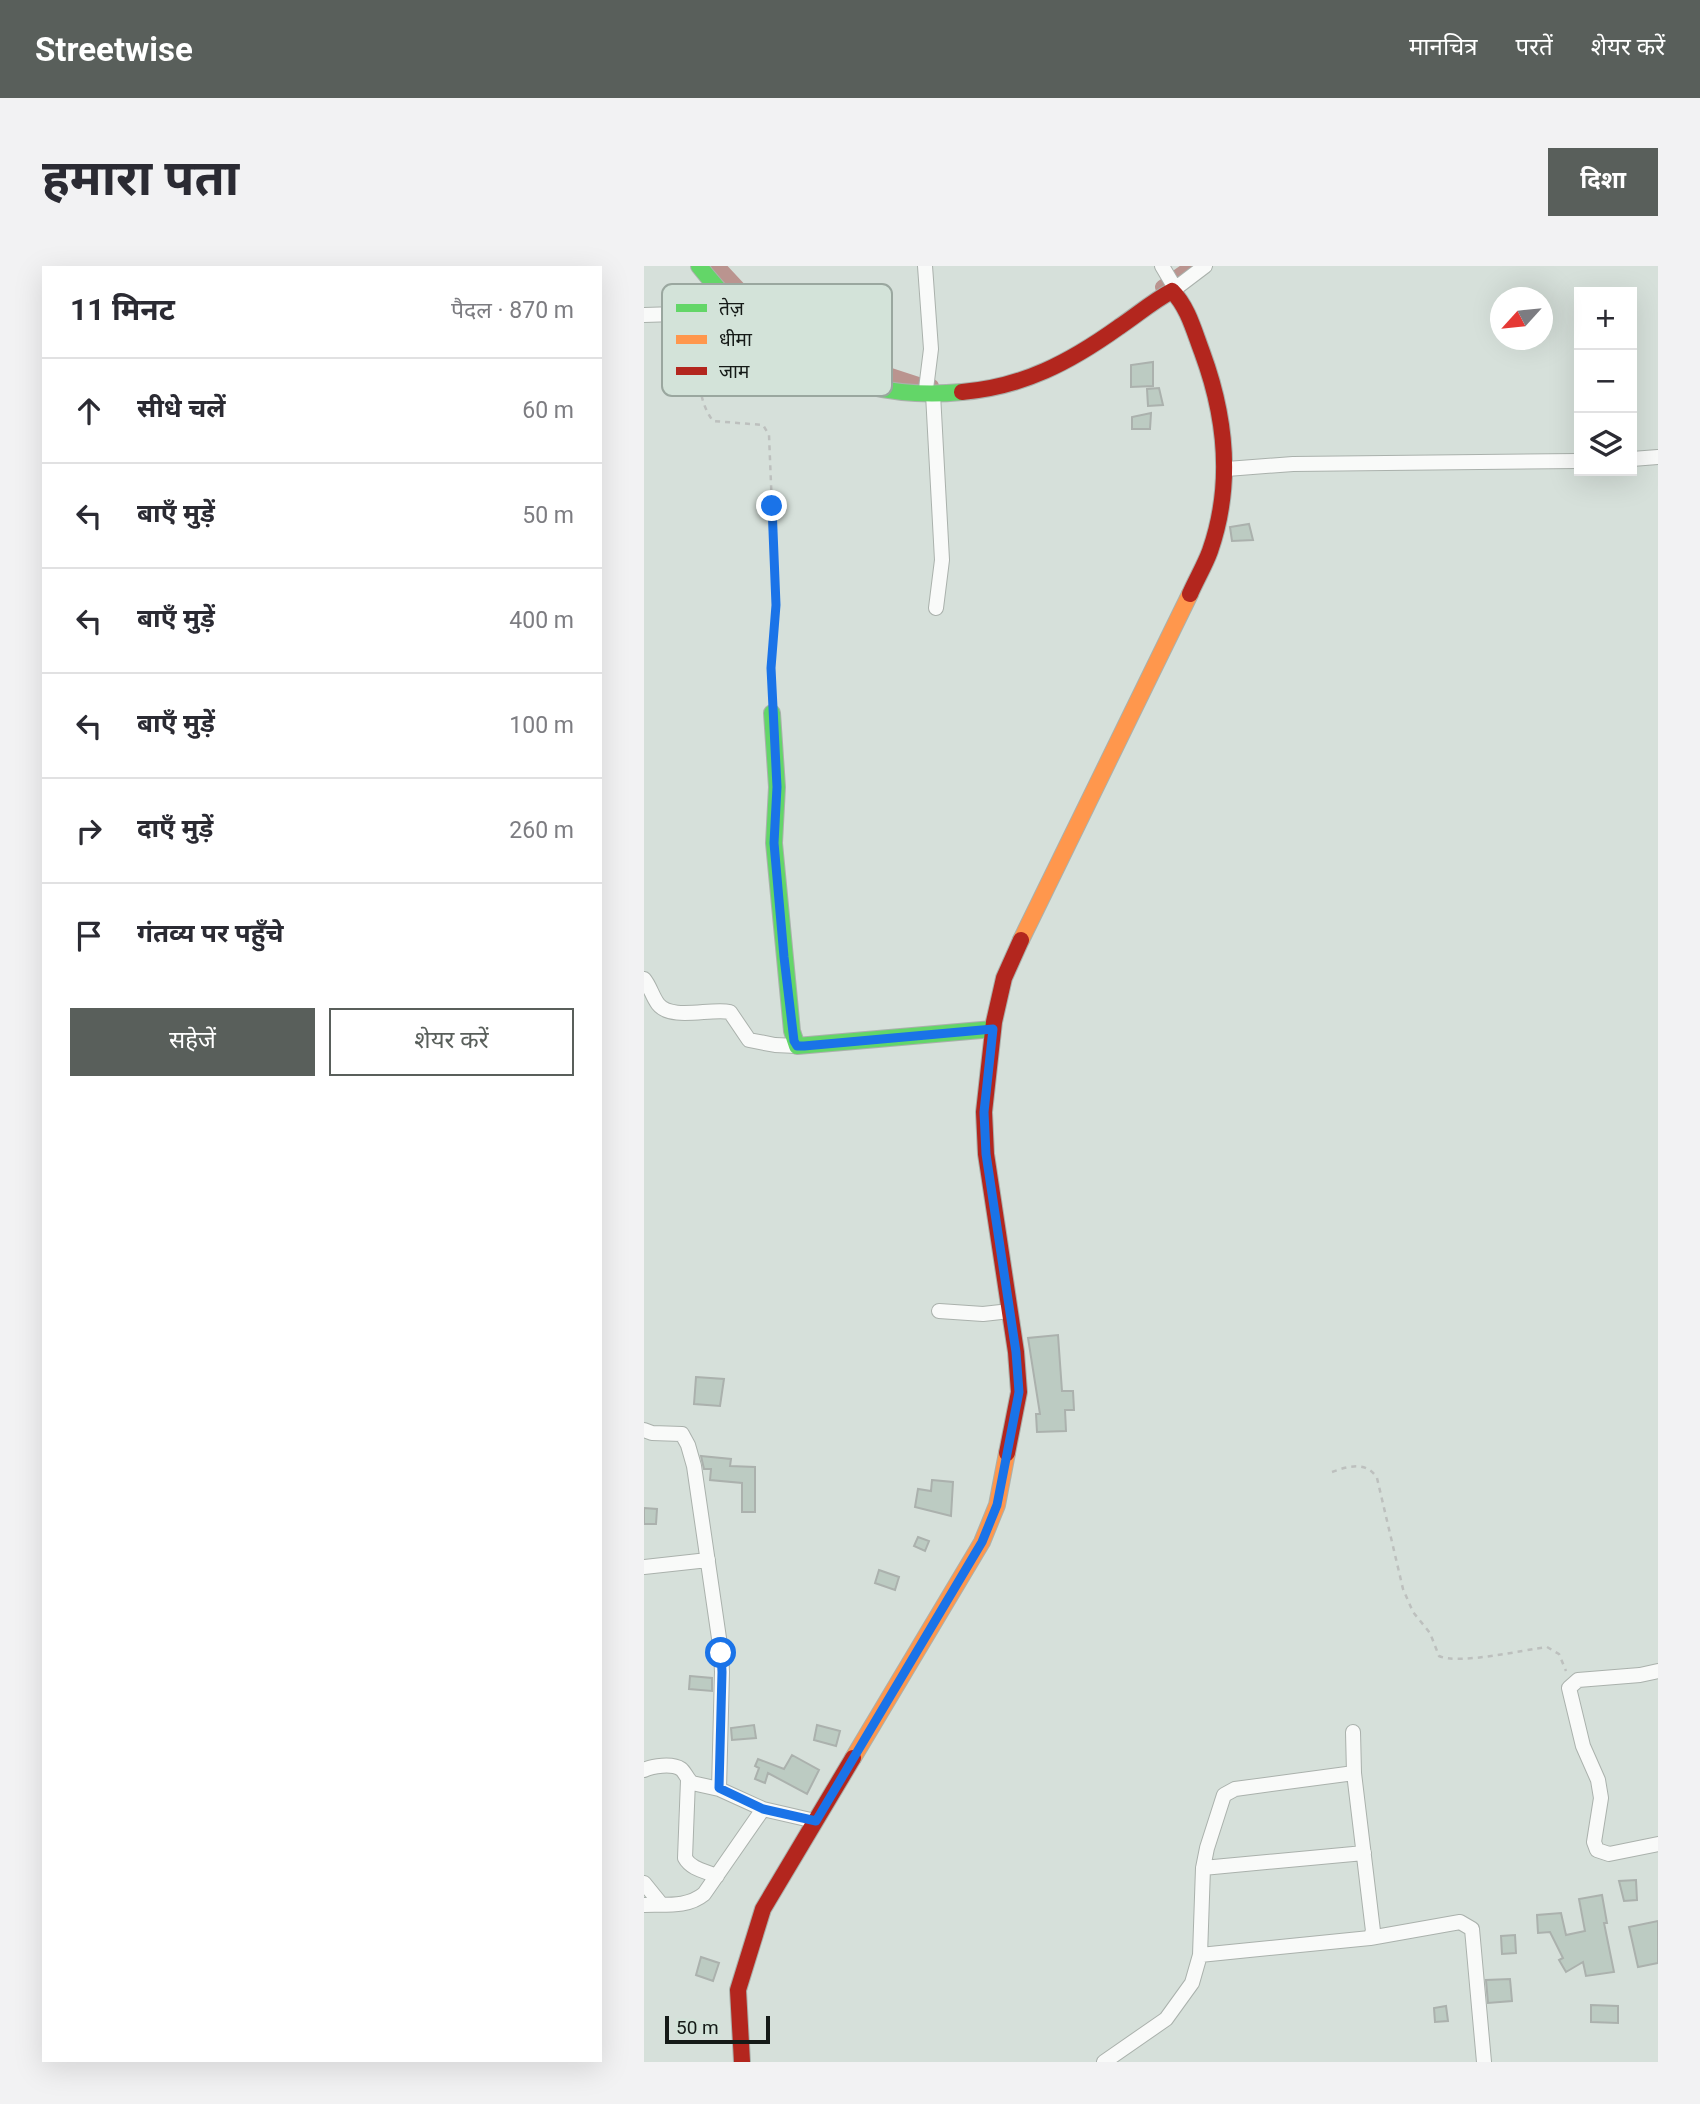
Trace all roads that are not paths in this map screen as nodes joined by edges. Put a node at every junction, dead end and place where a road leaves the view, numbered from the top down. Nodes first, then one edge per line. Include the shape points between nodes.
1 (699, 266) edge
2 (925, 266) edge
3 (1161, 266) edge
4 (1205, 266) edge
5 (714, 284) edge
6 (1169, 291) junction
7 (644, 315) edge
8 (662, 315) edge
9 (892, 387) edge
10 (928, 392) junction
11 (1658, 457) edge
12 (1637, 458) edge
13 (1574, 461) edge
14 (1227, 469) junction
15 (936, 608) dead end
16 (772, 713) road end
17 (644, 979) edge
18 (986, 1029) junction
19 (797, 1046) junction
20 (939, 1311) dead end
21 (1010, 1311) junction
22 (644, 1430) edge
23 (708, 1560) junction
24 (644, 1567) edge
25 (1658, 1671) edge
26 (1353, 1731) dead end
27 (644, 1770) edge
28 (1354, 1773) junction
29 (688, 1780) junction
30 (719, 1788) junction
31 (763, 1809) junction
32 (816, 1821) junction
33 (1658, 1844) edge
34 (1364, 1853) junction
35 (1203, 1868) junction
36 (717, 1876) junction
37 (644, 1883) edge
38 (644, 1905) edge
39 (661, 1905) junction
40 (1370, 1938) junction
41 (1200, 1955) junction
42 (743, 2062) edge
43 (1104, 2062) edge
44 (1484, 2062) edge

1 - 5 street
2 - 10 street via 931,339
3 - 6 street
4 - 6 street
6 - 10 street via 1041,375 959,395
6 - 14 street via 1182,301 1215,383
7 - 8 street
9 - 10 street
10 - 15 street via 942,560
11 - 12 street
13 - 14 street
14 - 18 street via 1222,511 1210,552 1015,952
16 - 19 street via 777,787 774,843
17 - 19 street via 665,1010 730,1012 749,1040
18 - 19 street
18 - 21 street via 986,1154
20 - 21 street
21 - 32 street via 1019,1392 997,1505 982,1542
22 - 23 street via 682,1434 688,1445
23 - 24 street
23 - 30 street via 722,1672
25 - 33 street via 1578,1680 1569,1688 1583,1746 1598,1780 1597,1850 1609,1854
26 - 28 street
27 - 29 street via 675,1767
28 - 34 street
28 - 35 street via 1227,1791
29 - 30 street
29 - 36 street via 685,1857 695,1868
30 - 31 street
31 - 32 street
31 - 36 street
32 - 42 street via 762,1909 755,1932 738,1990
34 - 35 street
34 - 40 street
35 - 41 street
36 - 39 street via 695,1901
37 - 39 street
38 - 39 street
40 - 41 street
40 - 44 street via 1461,1922 1472,1929
41 - 43 street via 1192,1983 1166,2019

